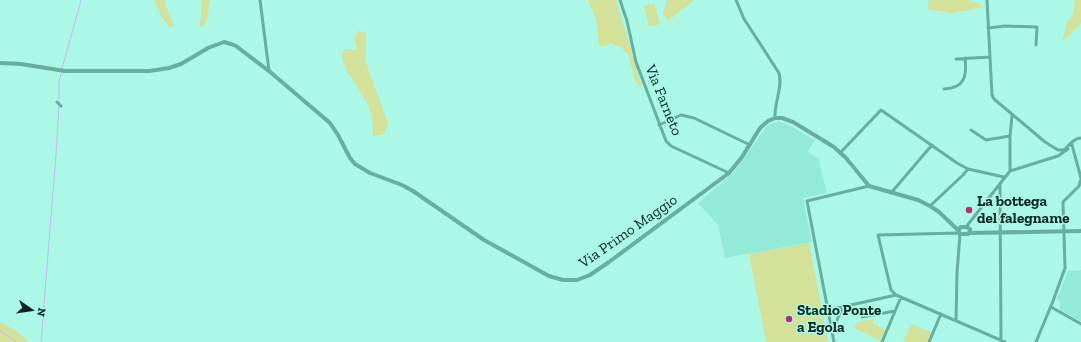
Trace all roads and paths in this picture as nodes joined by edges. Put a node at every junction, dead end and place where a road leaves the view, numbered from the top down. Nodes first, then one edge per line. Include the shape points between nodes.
1 (260, 0) edge
2 (620, 0) edge
3 (736, 0) edge
4 (987, 0) edge
5 (988, 28) junction
6 (1036, 46) dead end
7 (990, 57) junction
8 (965, 58) junction
9 (956, 59) dead end
10 (0, 64) edge
11 (270, 71) junction
12 (944, 89) dead end
13 (57, 102) dead end
14 (62, 106) dead end
15 (1012, 116) junction
16 (775, 118) junction
17 (659, 125) junction
18 (971, 130) dead end
19 (1010, 136) junction
20 (1081, 138) edge
21 (932, 144) junction
22 (750, 145) junction
23 (1072, 145) junction
24 (840, 153) junction
25 (968, 169) junction
26 (1010, 171) junction
27 (729, 173) junction
28 (1004, 177) junction
29 (1081, 178) edge
30 (1000, 185) junction
31 (869, 186) junction
32 (891, 193) junction
33 (930, 206) junction
34 (969, 230) junction
35 (959, 231) junction
36 (1064, 231) junction
37 (1081, 231) edge
38 (1000, 233) junction
39 (896, 295) junction
40 (901, 297) junction
41 (847, 306) junction
42 (1051, 307) junction
43 (828, 310) junction
44 (895, 311) junction
45 (941, 314) junction
46 (862, 317) dead end
47 (956, 321) junction
48 (1081, 324) edge
49 (832, 331) junction
50 (1001, 340) junction
51 (834, 341) edge
52 (839, 342) edge
53 (882, 342) edge
54 (929, 342) edge
55 (1005, 342) edge
56 (1036, 342) edge

1 - 11 street
2 - 17 street, Via Farneto via 636,62
3 - 16 street via 744,19 779,73 781,82
4 - 5 street
5 - 6 street via 1037,27
5 - 7 street
7 - 8 street
7 - 15 street via 992,95
8 - 9 street
8 - 12 street via 965,78 954,88
10 - 11 street, Via Primo Maggio via 21,64 63,71 158,70 181,64 224,42 236,46
11 - 27 street, Via Primo Maggio via 330,123 356,166 413,191 484,240 560,280 577,280 600,269
13 - 14 street
15 - 19 street
15 - 20 street via 1058,150 1064,150 1074,140
16 - 22 street, Via Primo Maggio via 764,124
16 - 24 street via 793,122 827,142
17 - 22 street via 681,115 694,118
17 - 27 street, Via Farneto via 671,146
18 - 19 street via 986,140
19 - 26 street
20 - 23 street
21 - 24 street via 881,110
21 - 25 street
21 - 32 street
22 - 27 street, Via Primo Maggio
23 - 26 street via 1058,156
23 - 29 street
24 - 31 street
25 - 28 street
25 - 33 street
26 - 28 street
28 - 30 street
29 - 36 street via 1079,186 1063,202
30 - 34 street
30 - 38 street
31 - 32 street
31 - 43 street via 807,200
32 - 33 street
33 - 35 street
34 - 35 street
34 - 35 street via 961,227
34 - 38 street
35 - 39 street via 878,235 891,290
35 - 47 street
36 - 37 street
36 - 38 street
36 - 42 street via 1065,268
38 - 50 street
39 - 40 street
39 - 41 street
40 - 44 street
40 - 45 street
41 - 43 street
41 - 49 street via 841,311
42 - 48 street
42 - 56 street
43 - 49 street
44 - 46 street
44 - 53 street
45 - 47 street
45 - 54 street
47 - 50 street
49 - 51 street
50 - 55 street
51 - 52 street

